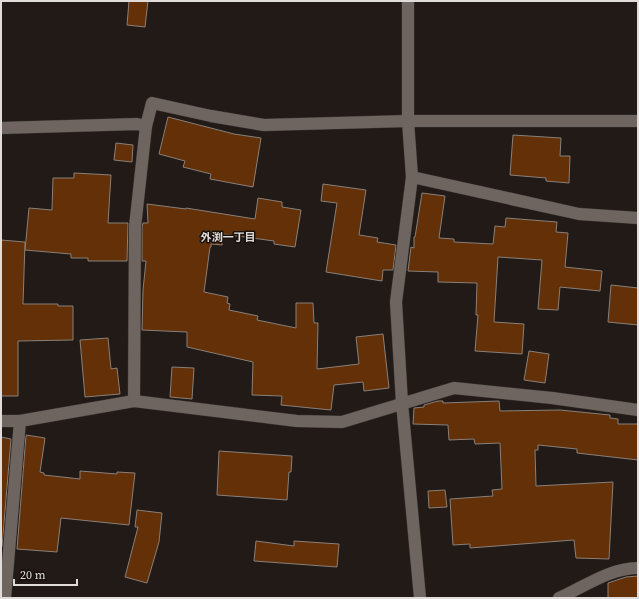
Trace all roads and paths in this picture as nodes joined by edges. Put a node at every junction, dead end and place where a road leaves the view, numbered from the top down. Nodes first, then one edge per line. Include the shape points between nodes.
1 (408, 1) edge
2 (408, 121) junction
3 (638, 121) edge
4 (146, 126) junction
5 (1, 128) edge
6 (412, 177) junction
7 (638, 218) edge
8 (134, 401) junction
9 (402, 403) junction
10 (638, 410) edge
11 (1, 421) edge
12 (20, 421) junction
13 (638, 568) edge
14 (5, 598) edge
15 (420, 598) edge
16 (559, 598) edge

1 - 2 street
2 - 3 street
2 - 4 street via 264,125 152,103
2 - 6 street
4 - 5 street via 137,124
4 - 8 street via 135,227
6 - 7 street via 579,214
6 - 9 street via 396,302
8 - 9 street via 296,421 342,422
8 - 12 street
9 - 10 street via 454,388
9 - 15 street
11 - 12 street
12 - 14 street
13 - 16 street via 607,575

